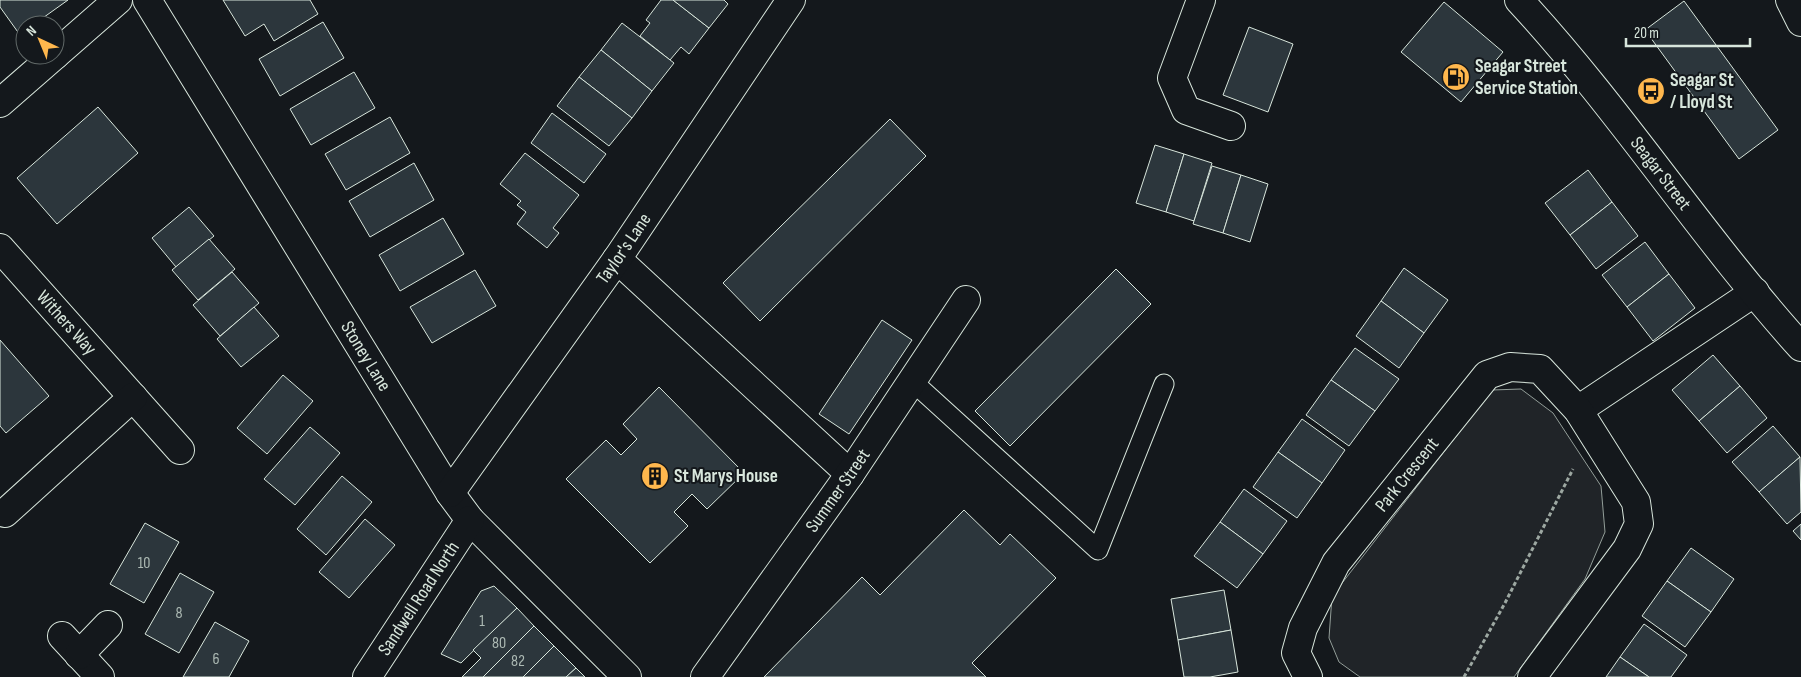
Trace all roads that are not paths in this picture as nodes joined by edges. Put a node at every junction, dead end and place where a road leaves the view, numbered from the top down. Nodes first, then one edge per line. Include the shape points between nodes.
1 (118, 0) edge
2 (147, 0) edge
3 (792, 0) edge
4 (1201, 0) edge
5 (1519, 0) edge
6 (1790, 0) edge
7 (1801, 22) edge
8 (65, 46) edge
9 (44, 65) edge
10 (0, 103) edge
11 (1230, 126) dead end
12 (0, 248) edge
13 (617, 259) junction
14 (1755, 292) junction
15 (966, 300) dead end
16 (1801, 347) edge
17 (912, 381) junction
18 (1164, 384) dead end
19 (133, 396) junction
20 (1578, 410) junction
21 (180, 450) dead end
22 (850, 474) junction
23 (450, 492) junction
24 (5, 513) dead end
25 (470, 520) junction
26 (108, 625) dead end
27 (100, 677) edge
28 (367, 677) edge
29 (627, 677) edge
30 (705, 677) edge
31 (1308, 677) edge
32 (1532, 677) edge

1 - 8 street
2 - 23 street, Stoney Lane
3 - 13 street, Taylor's Lane
4 - 11 street via 1172,78 1186,110
5 - 14 street, Seagar Street via 1562,47
6 - 7 street
9 - 10 street
12 - 19 street, Withers Way
13 - 22 street
13 - 23 street, Taylor's Lane
14 - 16 street, Seagar Street
14 - 20 street
15 - 17 street, Summer Street
17 - 18 lane via 1098,550
17 - 22 street, Summer Street
19 - 21 street, Withers Way
19 - 24 street
20 - 31 street, Park Crescent via 1540,369 1510,367 1487,374 1336,563 1303,628 1296,653
20 - 32 street, Park Crescent via 1636,502 1639,524 1627,549
22 - 30 street, Summer Street
23 - 25 street, Stoney Lane
25 - 28 street, Sandwell Road North
25 - 29 street, Stoney Lane
26 - 27 street via 70,645

